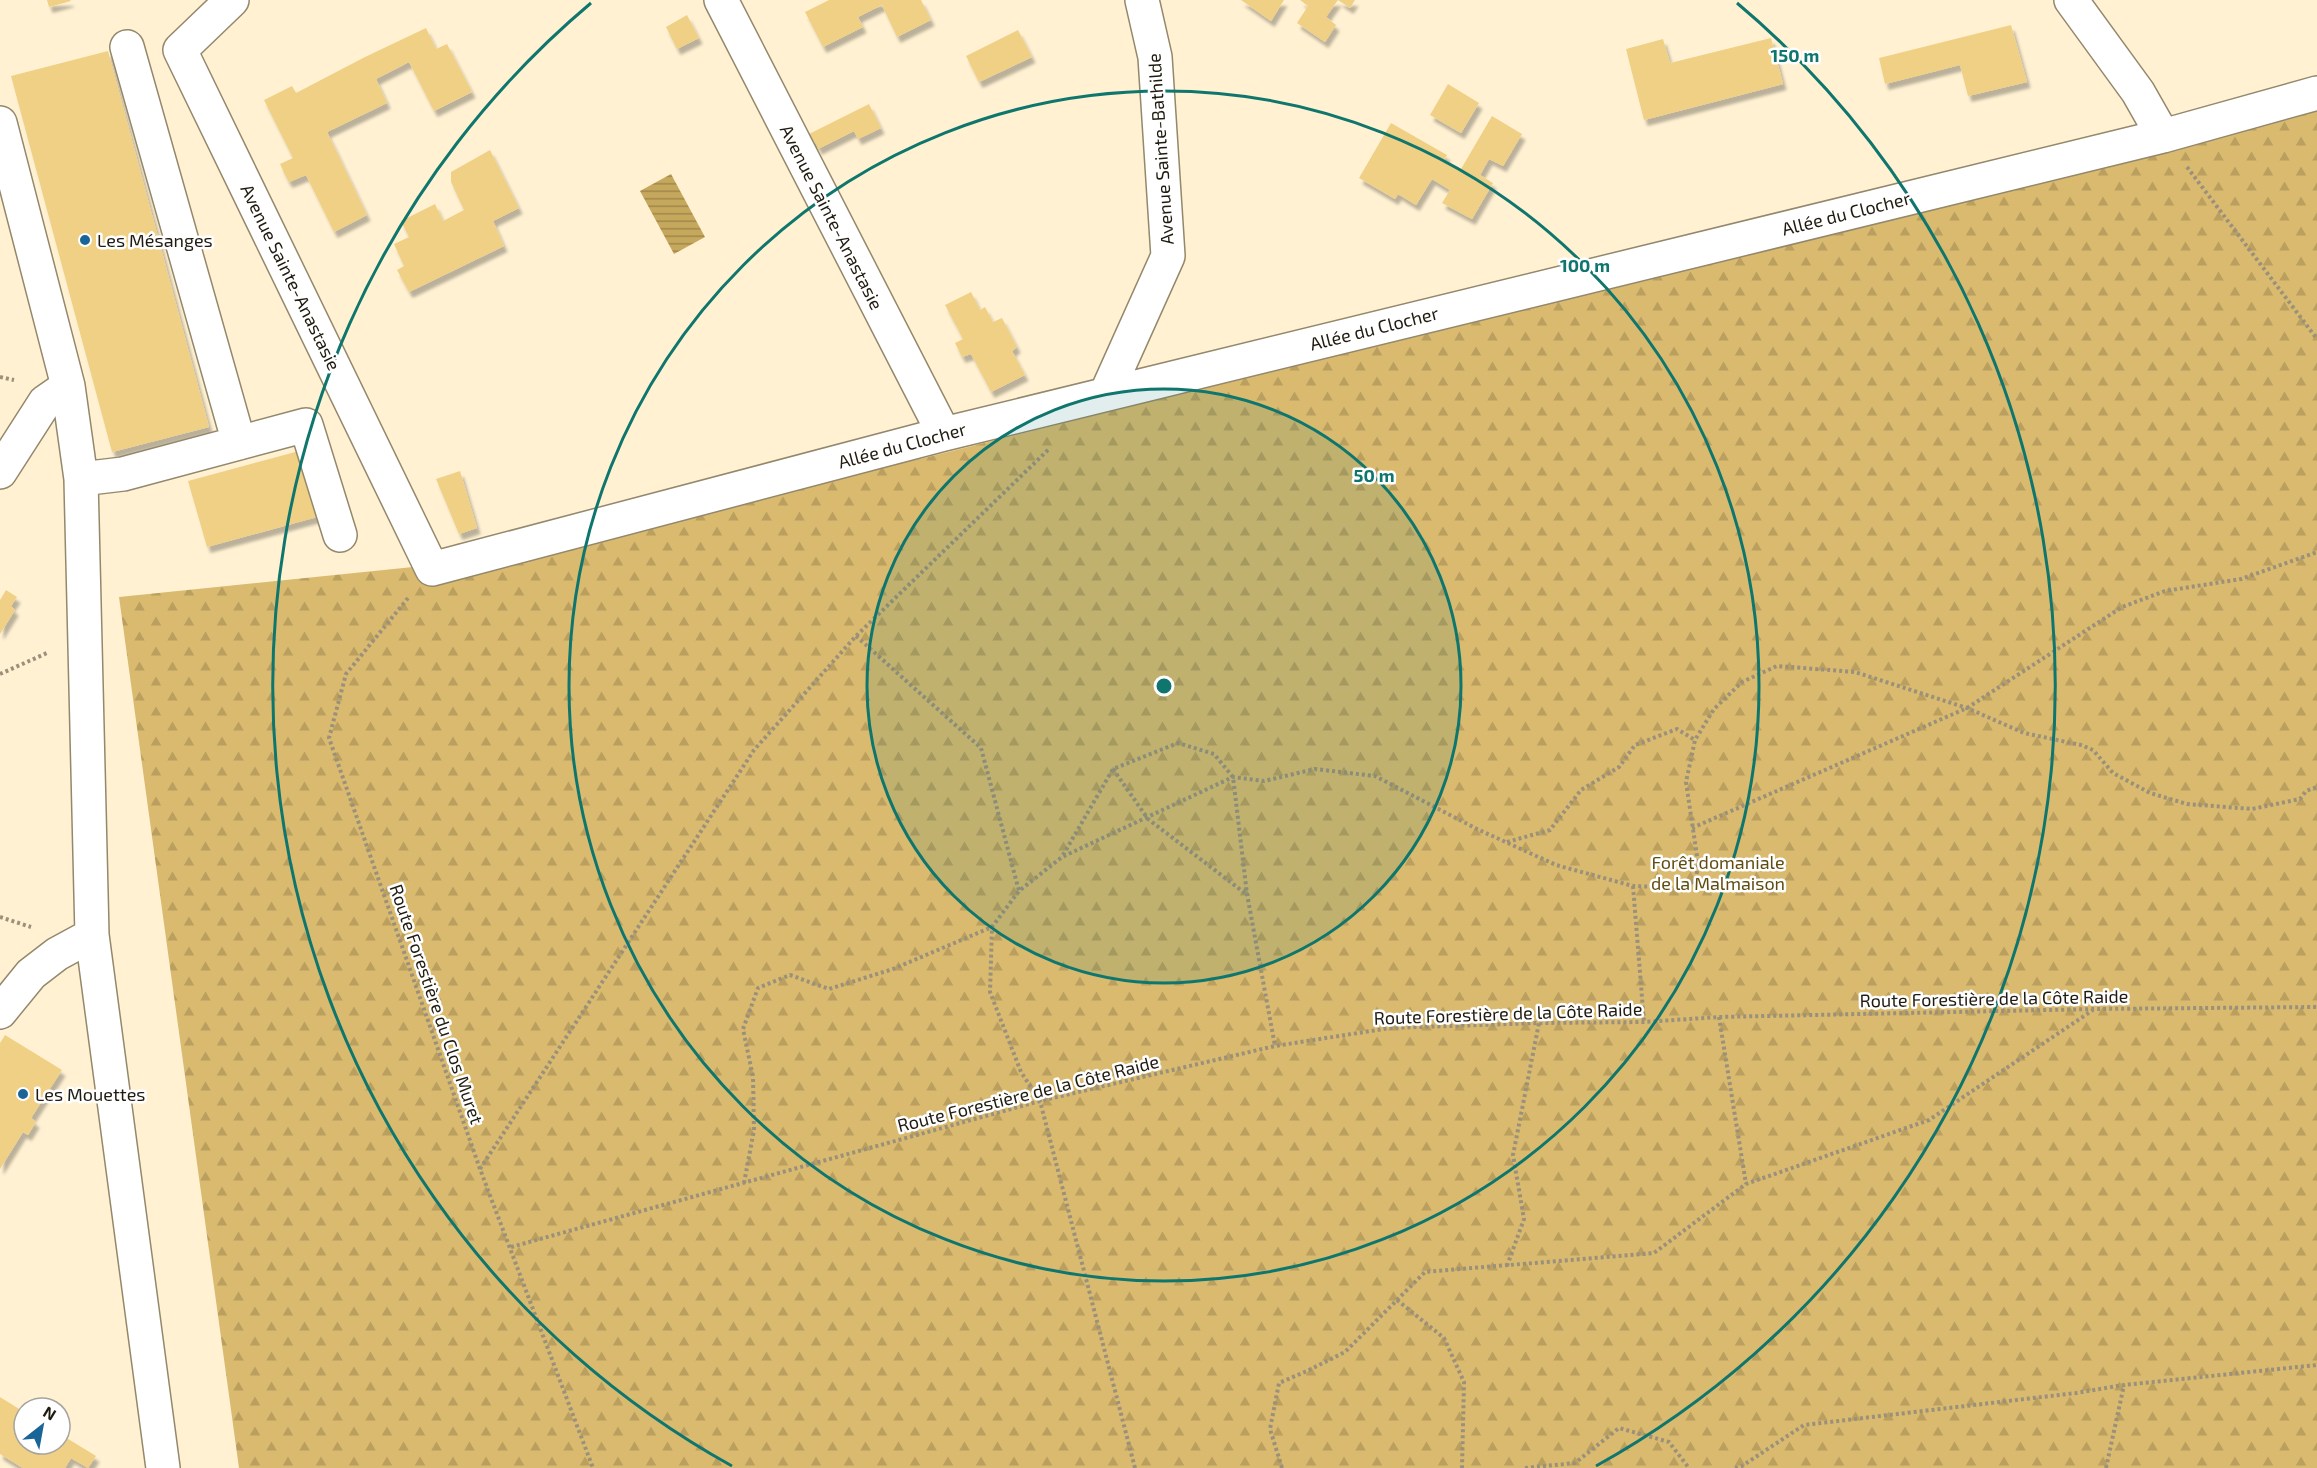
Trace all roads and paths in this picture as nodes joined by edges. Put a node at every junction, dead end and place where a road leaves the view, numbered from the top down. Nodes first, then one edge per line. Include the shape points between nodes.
1 (232, 0) edge
2 (721, 0) edge
3 (1142, 0) edge
4 (2071, 0) edge
5 (128, 48) dead end
6 (2317, 93) edge
7 (0, 123) edge
8 (2163, 136) junction
9 (2317, 339) edge
10 (68, 386) junction
11 (1106, 394) junction
12 (944, 434) junction
13 (239, 443) junction
14 (1054, 444) dead end
15 (0, 472) edge
16 (81, 479) junction
17 (340, 535) dead end
18 (2317, 552) edge
19 (432, 568) junction
20 (856, 636) junction
21 (85, 642) junction
22 (0, 675) edge
23 (1967, 708) junction
24 (1695, 740) junction
25 (1113, 769) junction
26 (1233, 777) junction
27 (2317, 787) edge
28 (1148, 819) junction
29 (1692, 828) junction
30 (1506, 842) junction
31 (1062, 857) junction
32 (1633, 886) junction
33 (1019, 891) junction
34 (1247, 894) junction
35 (992, 927) junction
36 (92, 935) junction
37 (2317, 1007) edge
38 (2095, 1009) junction
39 (0, 1012) edge
40 (1719, 1017) junction
41 (1644, 1022) junction
42 (1539, 1023) junction
43 (1275, 1046) junction
44 (1040, 1101) junction
45 (480, 1169) junction
46 (744, 1183) junction
47 (1746, 1184) junction
48 (511, 1247) junction
49 (1507, 1266) junction
50 (1397, 1300) junction
51 (2317, 1365) edge
52 (2124, 1385) junction
53 (163, 1468) edge
54 (593, 1468) edge
55 (1135, 1468) edge
56 (1282, 1468) edge
57 (1462, 1468) edge
58 (1525, 1468) edge
59 (1689, 1468) edge
60 (1735, 1468) edge
61 (2106, 1468) edge

1 - 19 street, Avenue Sainte-Anastasie via 180,50
2 - 12 street, Avenue Sainte-Anastasie
3 - 11 street, Avenue Sainte-Bathilde via 1155,57 1167,256
4 - 8 street via 2138,92
5 - 13 street
6 - 8 street, Allée du Clocher
7 - 10 street
8 - 9 path
8 - 11 street, Allée du Clocher
10 - 15 street via 45,402
10 - 16 street
11 - 12 street, Allée du Clocher
12 - 19 street, Allée du Clocher
13 - 16 street via 123,474
13 - 17 street via 306,425
14 - 20 path
16 - 21 street
18 - 23 path via 2241,579 2165,591 2122,607
19 - 45 path, Route Forestière du Clos Muret via 346,674 329,738
20 - 33 path via 981,748
20 - 45 path via 754,750
21 - 22 path
21 - 36 street
23 - 24 path via 1855,672 1777,666 1742,682 1714,709
23 - 27 path via 2024,733 2093,750 2113,773 2150,792 2187,804 2252,809 2300,799 2306,790
23 - 29 path
24 - 29 path via 1686,782
24 - 30 path via 1677,729 1635,745 1619,767 1581,790 1550,830
25 - 26 path via 1178,743 1214,754
25 - 28 path
25 - 31 path
26 - 28 path
26 - 30 path via 1264,781 1315,769 1375,776
26 - 34 path
28 - 31 path
28 - 34 path
29 - 32 path via 1698,863 1696,880 1682,888
30 - 32 path via 1556,865
31 - 33 path
32 - 41 path
33 - 35 path
34 - 43 path
35 - 44 path via 990,992 1021,1072
35 - 46 path via 893,969 830,989 790,975 758,988 743,1029 753,1077 754,1130
36 - 39 street via 31,974
36 - 53 street
37 - 38 path, Route Forestière de la Côte Raide
38 - 40 path, Route Forestière de la Côte Raide
38 - 47 path via 1929,1120
40 - 41 path, Route Forestière de la Côte Raide
40 - 47 path
41 - 42 path, Route Forestière de la Côte Raide
42 - 43 path, Route Forestière de la Côte Raide via 1390,1028
42 - 49 path via 1513,1155 1524,1220
43 - 44 path, Route Forestière de la Côte Raide
44 - 46 path, Route Forestière de la Côte Raide
44 - 55 path
45 - 48 path, Route Forestière du Clos Muret
46 - 48 path, Route Forestière de la Côte Raide
47 - 49 path via 1654,1253
48 - 54 path, Route Forestière du Clos Muret
49 - 50 path via 1425,1272
50 - 56 path via 1345,1352 1279,1383 1270,1429
50 - 57 path via 1444,1338 1464,1382
51 - 52 path
52 - 60 path via 1804,1425
52 - 61 path
58 - 59 path via 1575,1463 1619,1428 1670,1442

